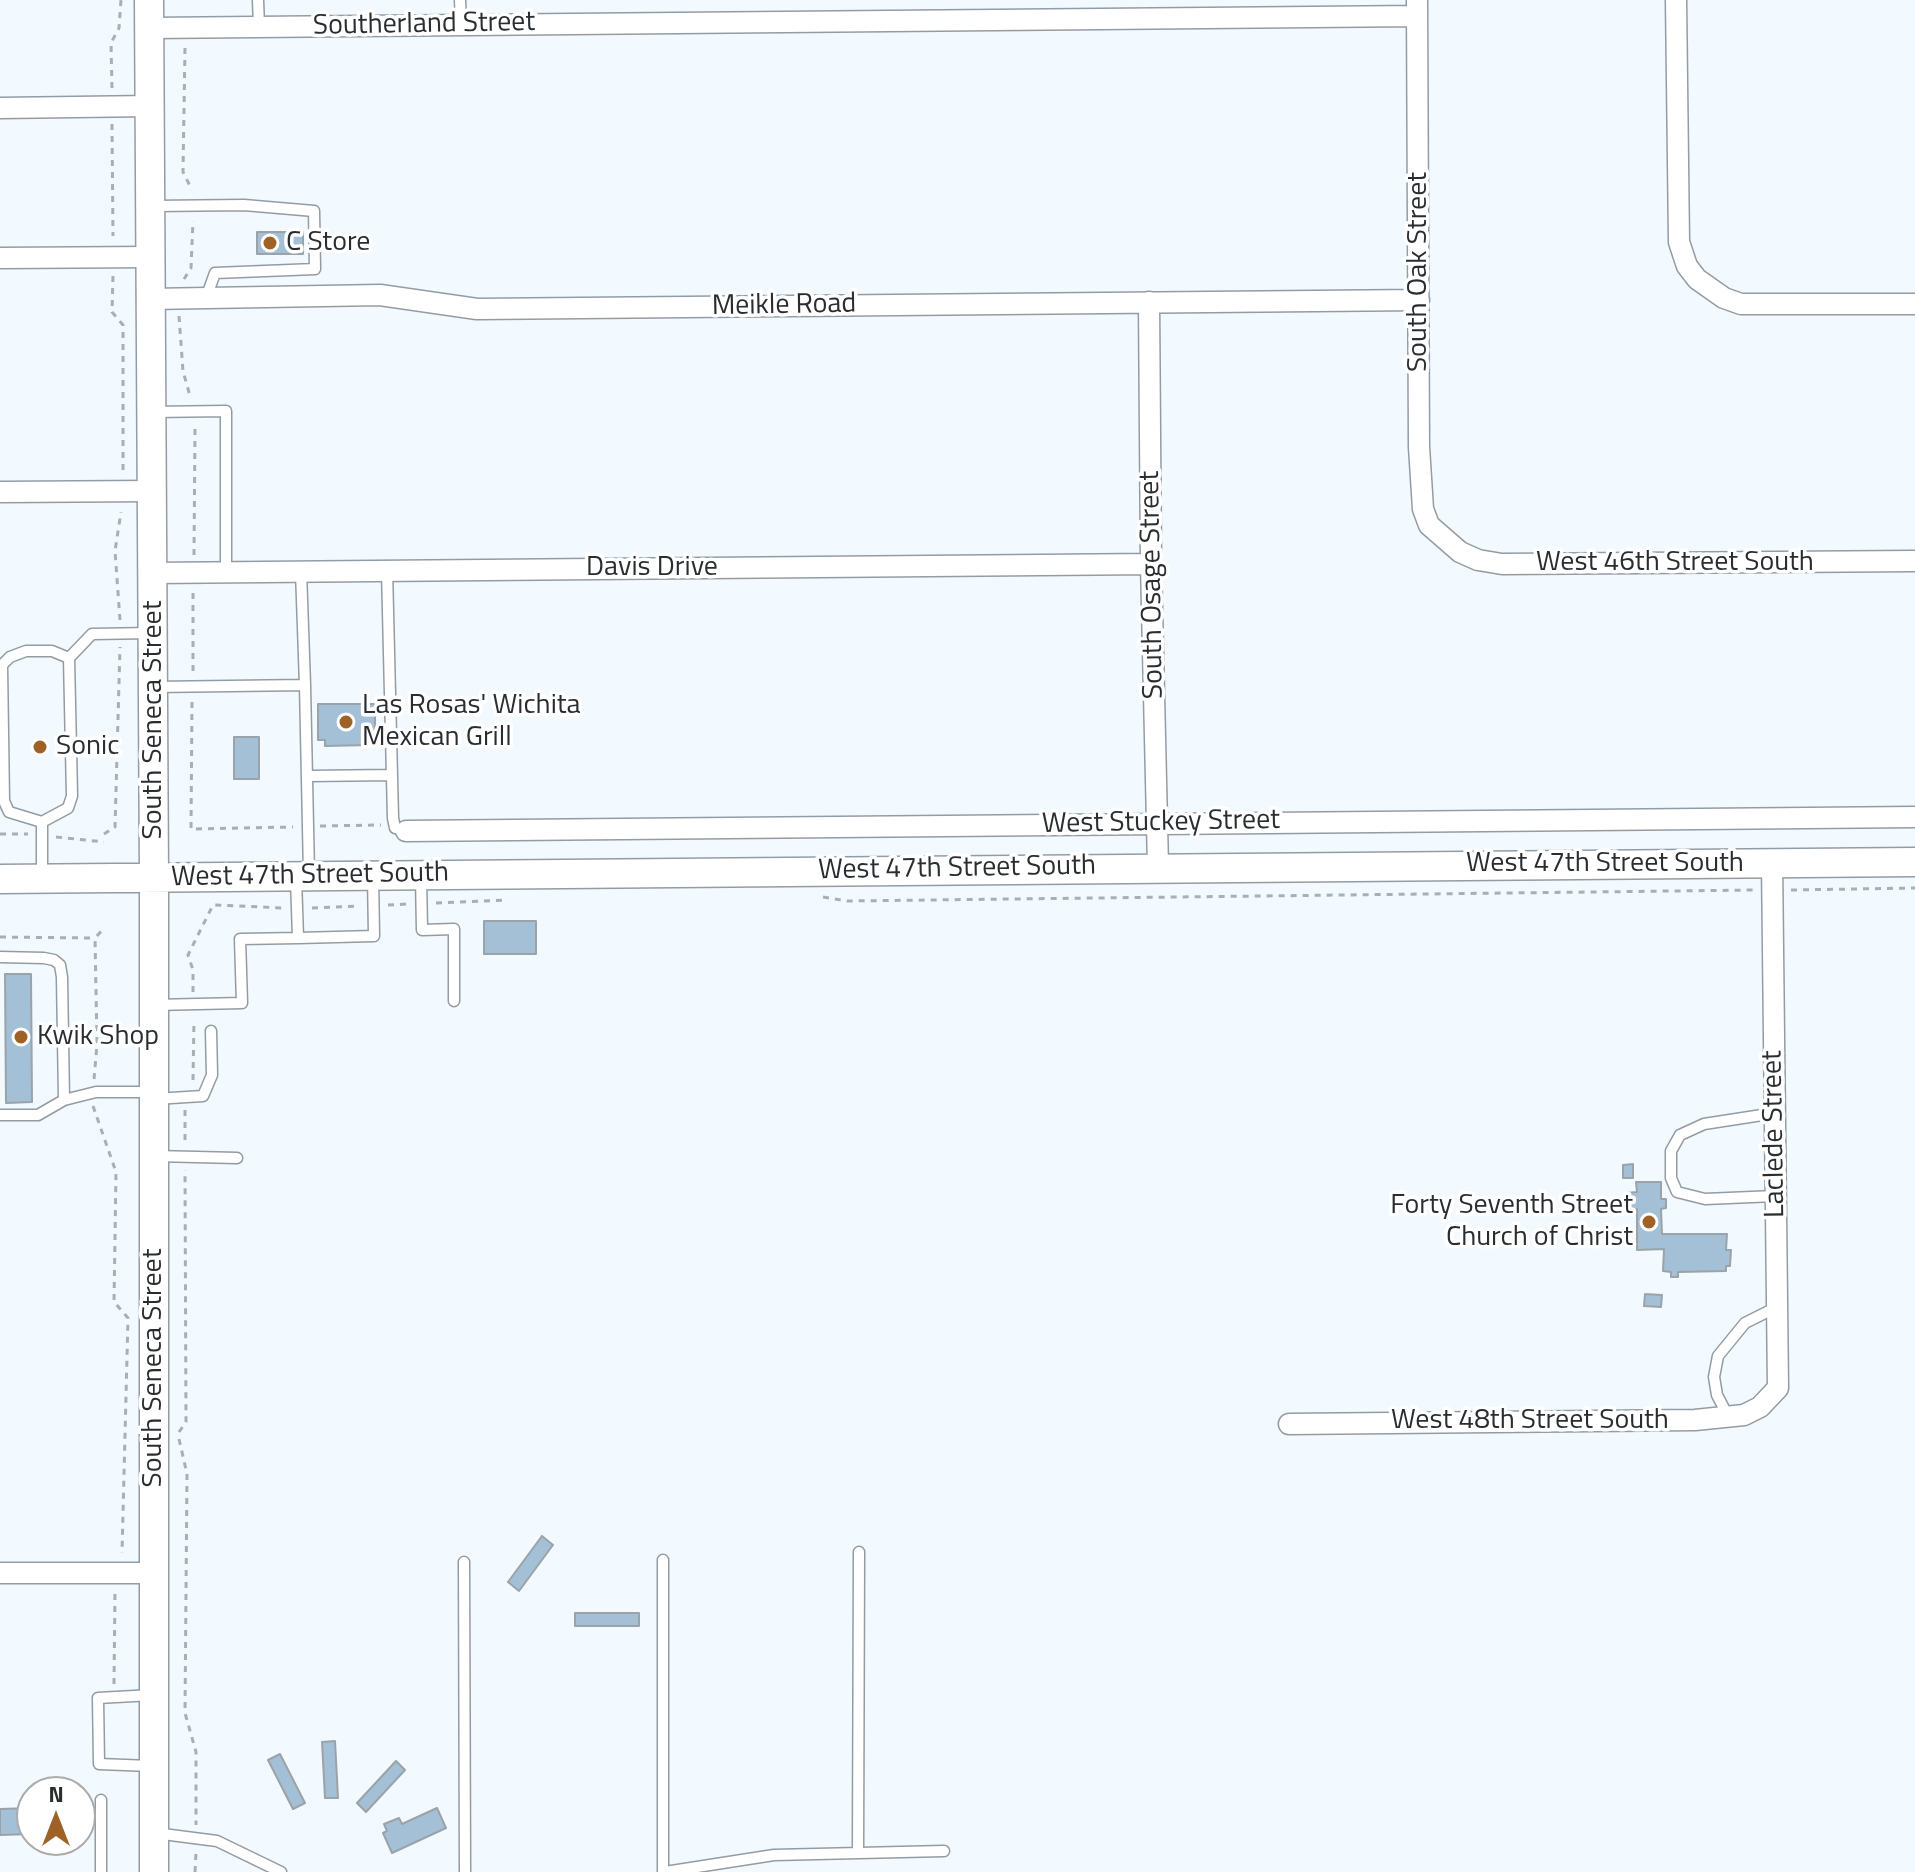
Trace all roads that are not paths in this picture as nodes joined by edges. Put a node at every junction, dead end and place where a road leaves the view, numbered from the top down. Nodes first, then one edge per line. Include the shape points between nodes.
1 (258, 0) edge
2 (460, 0) edge
3 (1676, 0) edge
4 (1417, 8) edge
5 (150, 14) edge
6 (461, 24) junction
7 (259, 27) junction
8 (151, 106) junction
9 (0, 108) edge
10 (150, 206) junction
11 (150, 257) junction
12 (0, 258) edge
13 (206, 298) junction
14 (150, 299) junction
15 (1419, 300) junction
16 (1149, 302) junction
17 (1915, 304) edge
18 (151, 412) junction
19 (152, 491) junction
20 (0, 492) edge
21 (1441, 538) joint
22 (1915, 561) edge
23 (1151, 564) junction
24 (387, 570) junction
25 (226, 571) junction
26 (301, 571) junction
27 (153, 573) junction
28 (153, 633) junction
29 (69, 658) junction
30 (305, 685) junction
31 (153, 687) junction
32 (392, 775) junction
33 (308, 776) junction
34 (1915, 817) edge
35 (42, 822) junction
36 (1158, 822) junction
37 (406, 831) joint
38 (1915, 862) edge
39 (1158, 867) junction
40 (373, 875) junction
41 (421, 875) junction
42 (303, 876) junction
43 (1772, 876) junction
44 (154, 878) junction
45 (0, 879) edge
46 (42, 879) junction
47 (298, 938) junction
48 (0, 957) edge
49 (454, 1001) dead end
50 (153, 1005) junction
51 (211, 1031) dead end
52 (153, 1095) junction
53 (64, 1100) junction
54 (1775, 1113) junction
55 (0, 1115) edge
56 (153, 1156) junction
57 (237, 1158) dead end
58 (1775, 1196) junction
59 (1777, 1307) junction
60 (1766, 1401) joint
61 (1728, 1416) junction
62 (1289, 1424) dead end
63 (859, 1552) dead end
64 (663, 1560) dead end
65 (464, 1562) dead end
66 (0, 1573) edge
67 (154, 1573) junction
68 (154, 1695) junction
69 (154, 1766) junction
70 (101, 1800) dead end
71 (154, 1833) junction
72 (858, 1851) junction
73 (944, 1851) dead end
74 (277, 1871) edge
75 (101, 1872) edge
76 (154, 1872) edge
77 (465, 1872) edge
78 (664, 1872) edge

1 - 7 lane
2 - 6 lane
3 - 17 street via 1679,242 1697,279 1710,291 1741,304
4 - 6 street, Southerland Street
4 - 15 street, South Oak Street
5 - 7 street, Southerland Street
5 - 8 street, South Seneca Street
6 - 7 street, Southerland Street
8 - 9 street
8 - 10 street, South Seneca Street
10 - 11 street, South Seneca Street
10 - 13 lane via 314,211 315,269 215,273
11 - 12 street
11 - 14 street, South Seneca Street
13 - 14 street, Meikle Road
13 - 16 street, Meikle Road via 380,295 477,309
14 - 18 street, South Seneca Street
15 - 16 street, Meikle Road
15 - 21 street, South Oak Street via 1421,490 1429,525
16 - 23 street, South Osage Street
18 - 19 street, South Seneca Street
18 - 25 lane via 226,411
19 - 20 street
19 - 27 street, South Seneca Street
21 - 22 street, West 46th Street South via 1478,560 1502,564
23 - 24 street, Davis Drive
23 - 36 street, South Osage Street
24 - 26 street, Davis Drive
24 - 32 lane
25 - 26 street, Davis Drive
25 - 27 street, Davis Drive
26 - 30 lane
27 - 28 street, South Seneca Street
28 - 29 lane via 92,634
28 - 31 street, South Seneca Street
29 - 35 lane via 72,796 68,808
29 - 35 lane via 52,651 26,651 2,665 4,801 9,812
30 - 31 lane
30 - 33 lane
31 - 44 street, South Seneca Street
32 - 33 lane
32 - 37 lane via 394,825
33 - 42 lane
34 - 36 street, West Stuckey Street
35 - 46 lane
36 - 37 street, West Stuckey Street
36 - 39 street, South Osage Street
38 - 43 street, West 47th Street South
39 - 41 street, West 47th Street South
39 - 43 street, West 47th Street South
40 - 41 street, West 47th Street South
40 - 42 street, West 47th Street South
40 - 47 lane via 374,936
41 - 49 lane via 422,930 454,929
42 - 44 street, West 47th Street South
42 - 47 lane
43 - 54 street, Laclede Street
44 - 46 street, West 47th Street South
44 - 50 street, South Seneca Street
45 - 46 street, West 47th Street South
47 - 50 lane via 240,939 242,1003
48 - 53 lane via 44,958 60,965
50 - 52 street, South Seneca Street
51 - 52 lane via 212,1075 203,1096
52 - 53 lane via 93,1092
52 - 56 street, South Seneca Street
53 - 55 lane via 38,1115
54 - 58 street, Laclede Street
54 - 58 lane via 1704,1124 1680,1135 1671,1151 1677,1192 1705,1199
56 - 57 lane
56 - 67 street, South Seneca Street
58 - 59 street, Laclede Street
59 - 60 street, Laclede Street via 1778,1388
59 - 61 lane via 1745,1323 1718,1356 1714,1377
60 - 61 street, West 48th Street South via 1744,1415
61 - 62 street, West 48th Street South
63 - 72 lane
64 - 78 lane
65 - 77 lane
66 - 67 street
67 - 68 street, South Seneca Street
68 - 69 street, South Seneca Street
68 - 69 lane via 98,1698 99,1764
69 - 71 street, South Seneca Street
70 - 75 lane
71 - 74 lane via 217,1841
71 - 76 street, South Seneca Street
72 - 73 lane
72 - 78 lane via 774,1855

